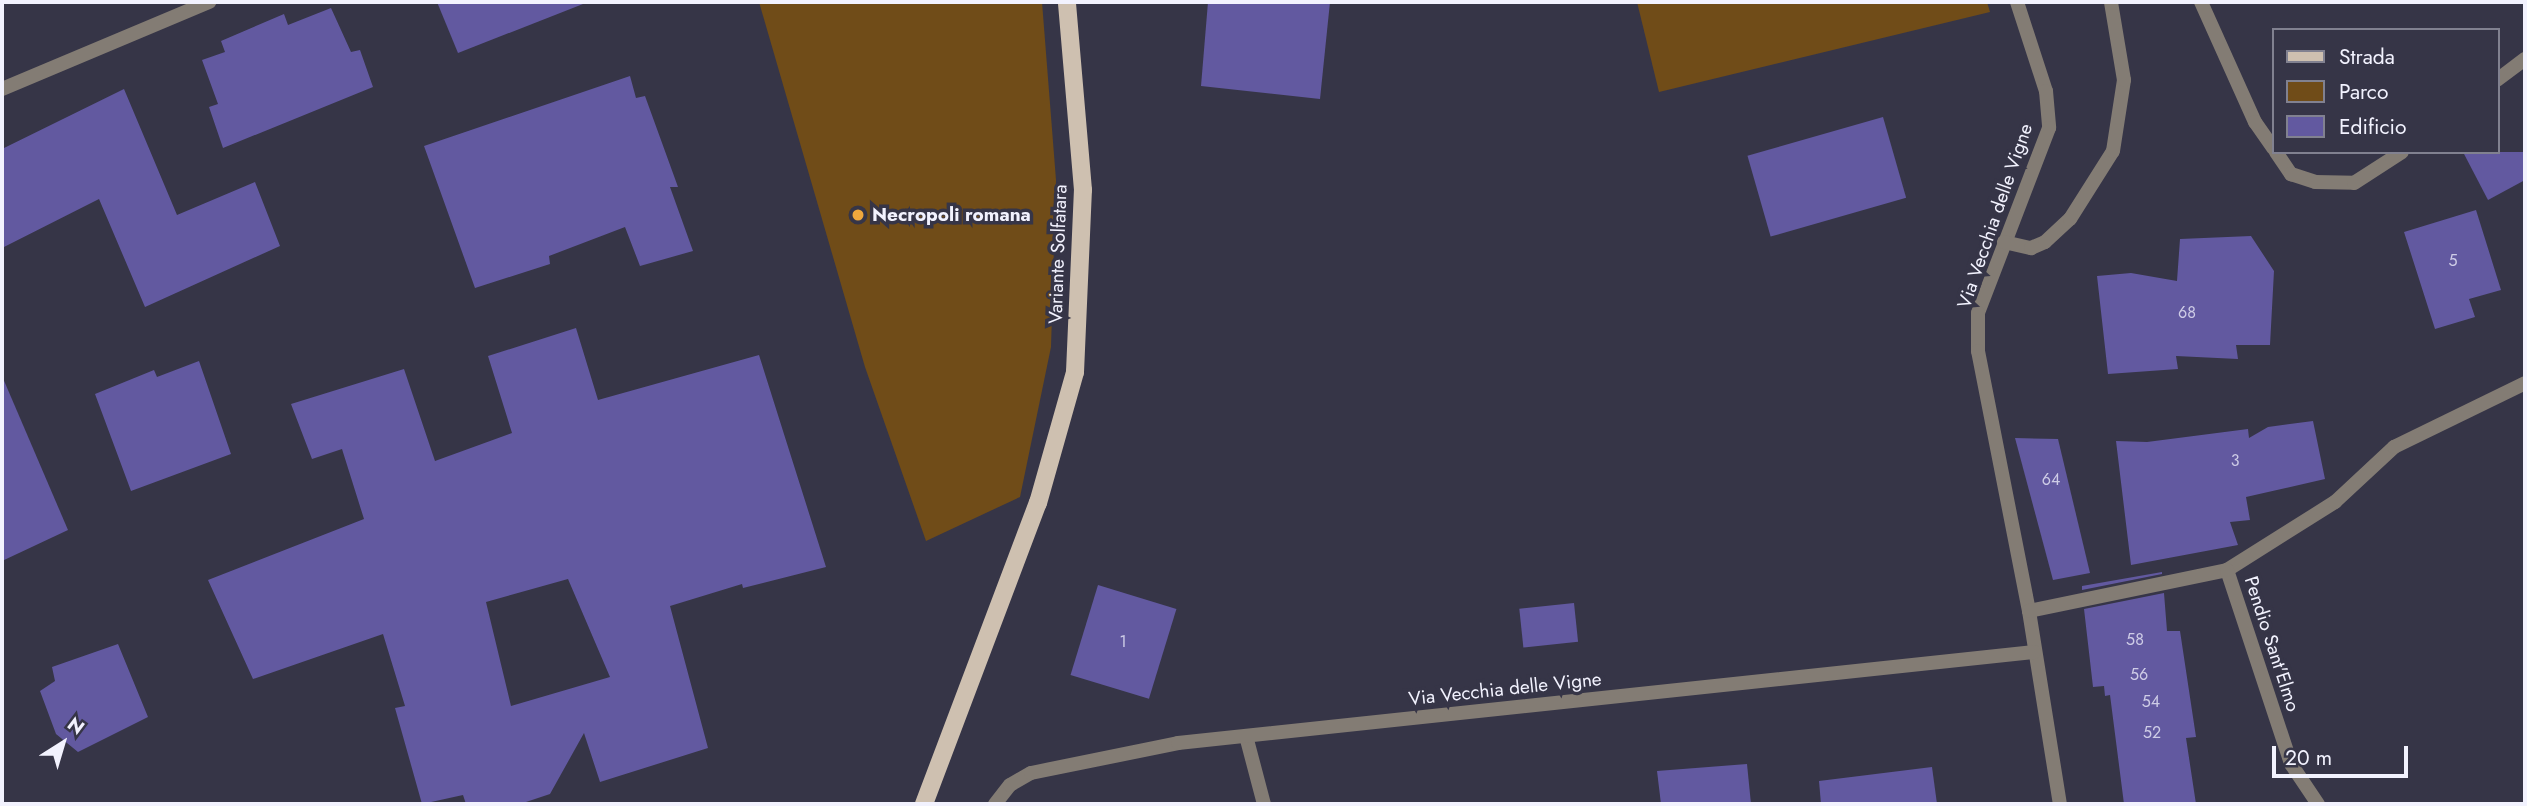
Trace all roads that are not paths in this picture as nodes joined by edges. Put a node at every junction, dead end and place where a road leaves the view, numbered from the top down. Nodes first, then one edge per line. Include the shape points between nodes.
1 (209, 2) edge
2 (1067, 2) edge
3 (2017, 2) edge
4 (2111, 2) edge
5 (2201, 2) edge
6 (2525, 59) edge
7 (2499, 78) edge
8 (2, 89) edge
9 (2272, 146) edge
10 (2278, 154) edge
11 (2399, 154) edge
12 (2004, 242) junction
13 (2525, 383) edge
14 (2227, 570) junction
15 (2029, 611) junction
16 (2034, 652) junction
17 (1246, 736) junction
18 (925, 804) edge
19 (995, 804) edge
20 (1264, 804) edge
21 (2060, 804) edge
22 (2318, 804) edge

1 - 8 street
2 - 18 main road, Variante Solfatara via 1083,190 1075,372 1038,503
3 - 12 street, Via Vecchia delle Vigne via 2046,91 2049,128
4 - 12 street via 2124,80 2113,151 2070,219 2045,242 2031,248
5 - 9 street via 2255,122
6 - 7 street
10 - 11 street via 2291,174 2315,182 2354,183
12 - 15 street, Via Vecchia delle Vigne via 1978,313 1978,351
13 - 14 street, Pendio Sant'Elmo via 2393,447 2335,502
14 - 15 street, Pendio Sant'Elmo
14 - 22 street, Pendio Sant'Elmo via 2291,764
15 - 16 street, Via Vecchia delle Vigne
16 - 17 street, Via Vecchia delle Vigne
16 - 21 street, Via Vecchia delle Vigne
17 - 19 street, Via Vecchia delle Vigne via 1178,743 1031,773 1010,785
17 - 20 street

